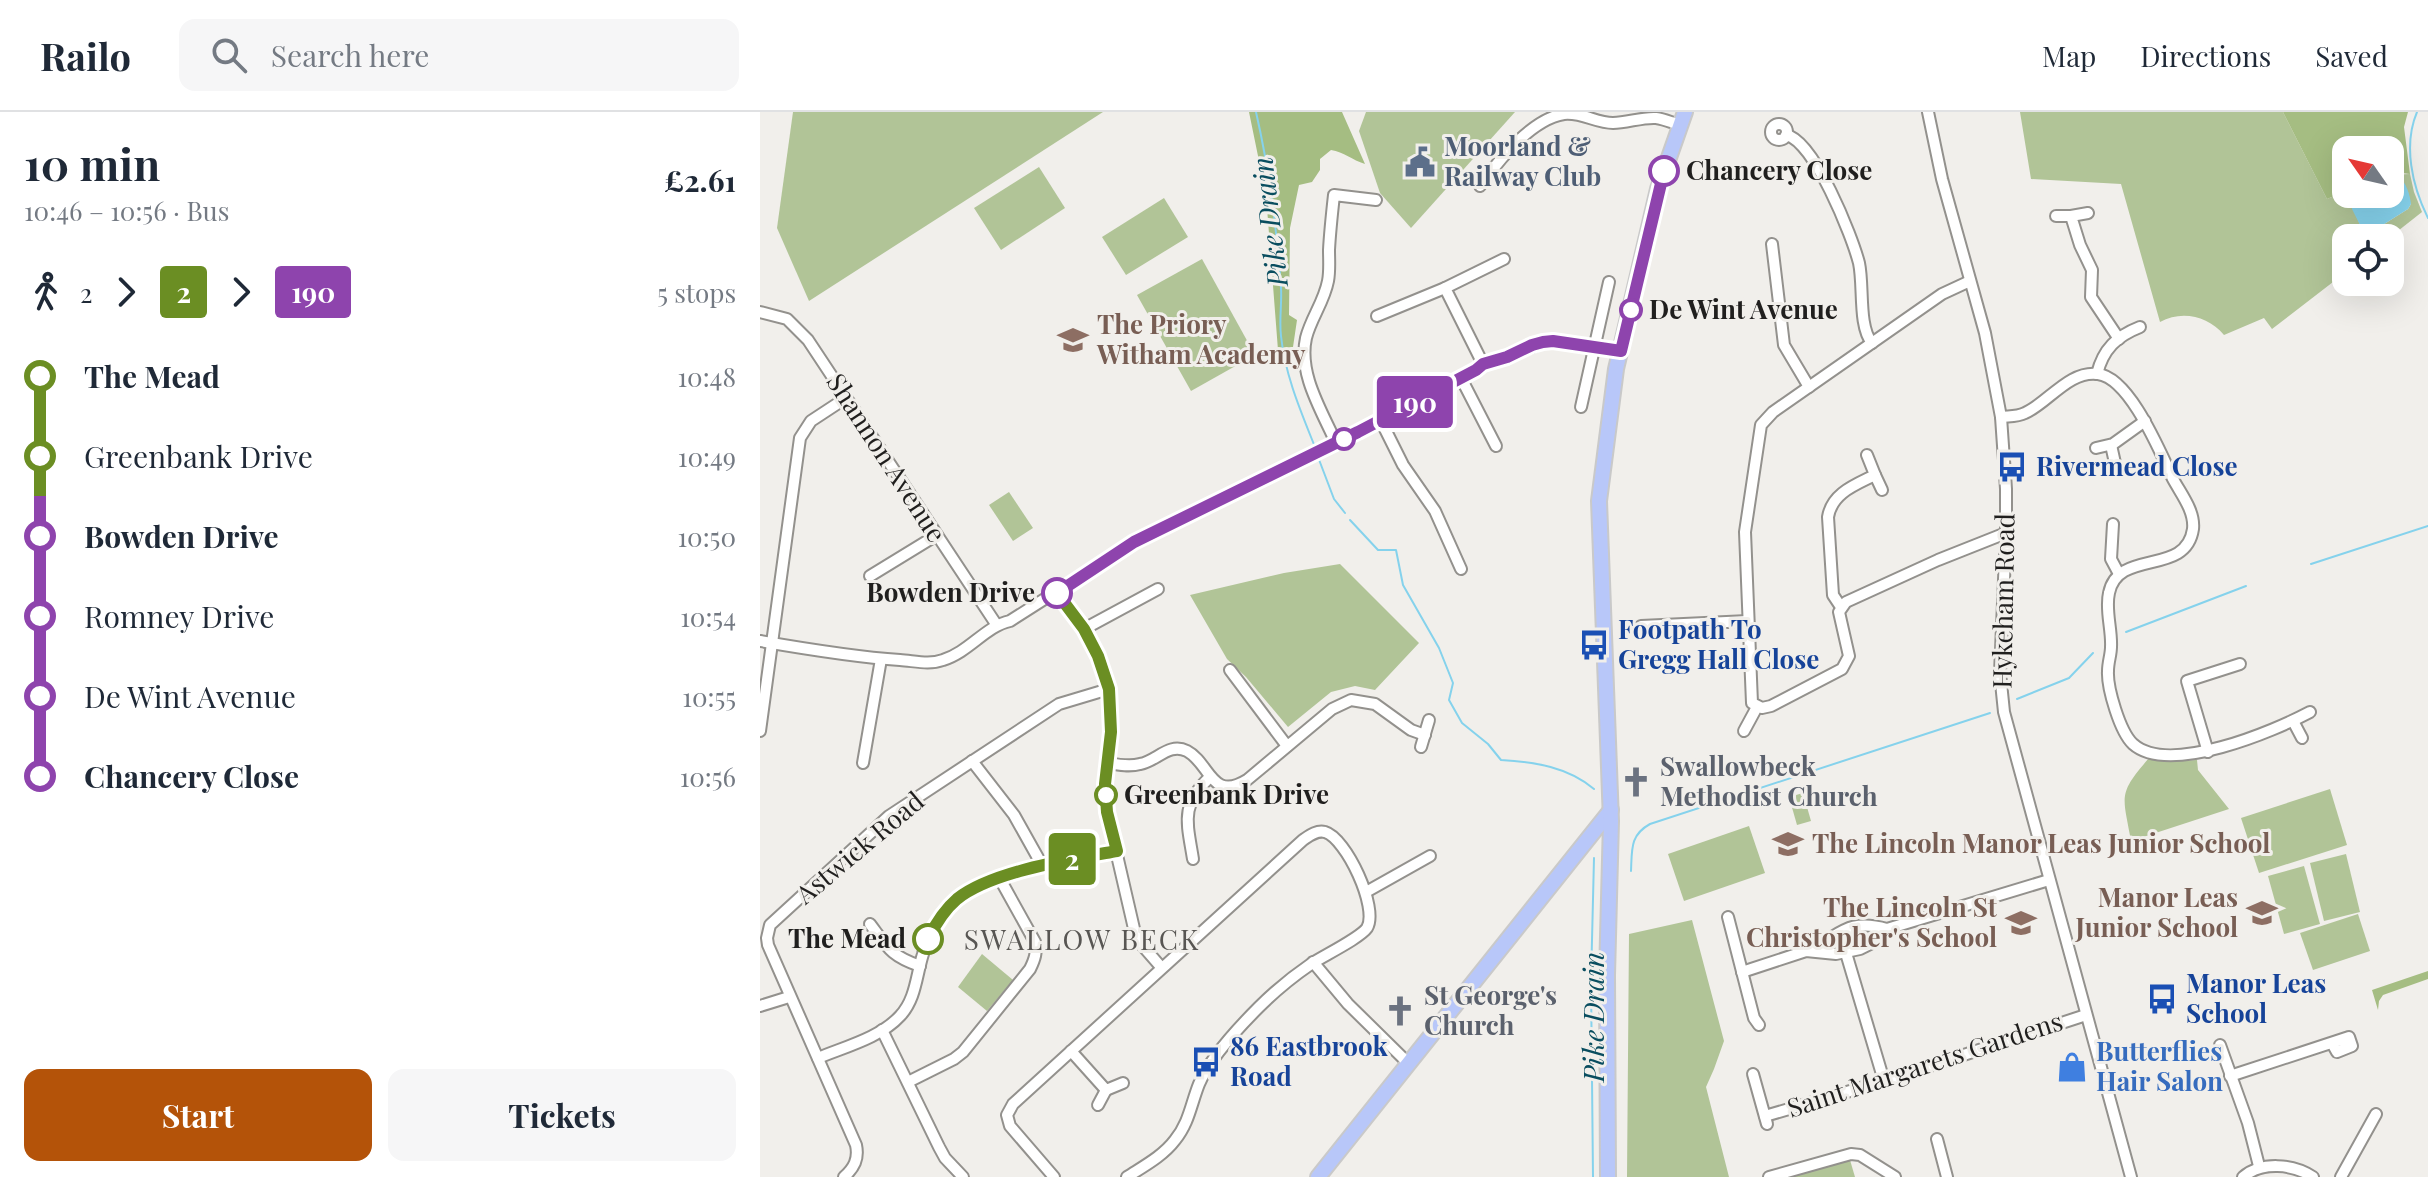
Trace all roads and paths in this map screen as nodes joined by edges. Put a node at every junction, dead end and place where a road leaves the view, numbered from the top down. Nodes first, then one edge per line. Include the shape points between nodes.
1 (1928, 112) edge
2 (1683, 118) edge
3 (1786, 135) dead end
4 (1480, 186) dead end
5 (1376, 200) dead end
6 (2088, 213) dead end
7 (2056, 216) dead end
8 (2071, 216) junction
9 (1772, 244) dead end
10 (1504, 259) dead end
11 (1970, 281) junction
12 (1609, 282) dead end
13 (1445, 288) junction
14 (760, 312) edge
15 (1377, 316) dead end
16 (2140, 327) dead end
17 (2119, 339) junction
18 (1872, 343) junction
19 (1595, 348) junction
20 (1621, 351) junction
21 (1483, 364) junction
22 (2097, 374) junction
23 (1461, 378) junction
24 (1809, 387) junction
25 (846, 398) junction
26 (1581, 407) dead end
27 (2001, 417) junction
28 (1381, 421) junction
29 (2145, 421) junction
30 (1333, 445) junction
31 (2111, 445) junction
32 (1496, 446) dead end
33 (2096, 448) dead end
34 (1867, 455) dead end
35 (2115, 463) dead end
36 (1875, 475) junction
37 (1882, 490) dead end
38 (2113, 524) dead end
39 (2006, 533) junction
40 (937, 535) junction
41 (1461, 569) dead end
42 (2119, 574) junction
43 (870, 576) dead end
44 (1158, 589) dead end
45 (1057, 593) junction
46 (1841, 607) junction
47 (1748, 621) junction
48 (996, 624) junction
49 (1641, 626) dead end
50 (1084, 629) junction
51 (765, 642) edge
52 (881, 659) junction
53 (2240, 664) dead end
54 (1230, 670) dead end
55 (1109, 689) junction
56 (1757, 707) junction
57 (2310, 712) dead end
58 (1429, 720) dead end
59 (2293, 721) junction
60 (760, 731) edge
61 (1744, 731) dead end
62 (2302, 738) dead end
63 (1287, 746) junction
64 (2208, 752) junction
65 (972, 761) junction
66 (863, 763) dead end
67 (1109, 763) junction
68 (1210, 777) junction
69 (1611, 810) junction
70 (1581, 848) junction
71 (1117, 851) junction
72 (1430, 856) dead end
73 (1193, 859) dead end
74 (1611, 860) junction
75 (1042, 865) junction
76 (1000, 879) junction
77 (2049, 880) junction
78 (1366, 892) junction
79 (1728, 917) dead end
80 (871, 924) dead end
81 (1887, 929) junction
82 (1806, 951) junction
83 (1846, 953) junction
84 (1313, 962) junction
85 (920, 966) junction
86 (1161, 967) junction
87 (1742, 972) junction
88 (789, 997) junction
89 (760, 1006) edge
90 (2086, 1015) junction
91 (1759, 1025) dead end
92 (882, 1030) junction
93 (2332, 1043) dead end
94 (2220, 1045) dead end
95 (1071, 1051) junction
96 (818, 1058) junction
97 (1408, 1063) junction
98 (1753, 1074) dead end
99 (2230, 1076) junction
100 (1884, 1081) junction
101 (908, 1082) junction
102 (1123, 1083) dead end
103 (1106, 1090) junction
104 (1098, 1105) dead end
105 (2376, 1114) dead end
106 (1937, 1139) dead end
107 (2259, 1166) junction
108 (844, 1177) edge
109 (963, 1177) edge
110 (1054, 1177) edge
111 (1127, 1177) edge
112 (1320, 1177) edge
113 (1608, 1177) edge
114 (1769, 1177) edge
115 (1895, 1177) edge
116 (1947, 1177) edge
117 (2131, 1177) edge
118 (2243, 1177) edge
119 (2313, 1177) edge
120 (2341, 1177) edge

1 - 11 street, Hykeham Road
2 - 4 street via 1608,123 1564,114 1527,133
2 - 20 main road via 1658,189
3 - 18 street via 1819,166 1851,238 1861,276 1865,331
5 - 30 street via 1334,195 1328,280 1306,338 1303,359
6 - 8 street
7 - 8 street
8 - 17 street via 2092,270 2091,297
9 - 24 street via 1784,345
10 - 13 street
11 - 18 street
11 - 27 street, Hykeham Road
12 - 19 street
13 - 15 street
13 - 21 street
14 - 25 street, Shannon Avenue via 796,325
16 - 17 street
17 - 22 street via 2103,354
18 - 24 street
19 - 20 street
19 - 21 street via 1543,342
19 - 26 street
20 - 69 main road via 1599,501
21 - 23 street
22 - 27 street via 2078,377 2027,412
22 - 29 street via 2121,387
23 - 28 street
23 - 32 street
24 - 47 street via 1761,425 1745,532
25 - 40 street, Shannon Avenue
25 - 51 street via 811,421 800,438
27 - 39 street, Hykeham Road
28 - 30 street
28 - 41 street via 1435,511
29 - 31 street
29 - 42 street via 2190,510 2193,529 2180,553
30 - 45 street via 1134,542
31 - 33 street
31 - 35 street
34 - 36 street
36 - 37 street
36 - 46 street via 1837,496 1829,510 1833,595
38 - 42 street via 2111,559
39 - 46 street
39 - 77 street, Hykeham Road via 2002,698
40 - 43 street
40 - 48 street, Shannon Avenue
42 - 64 street via 2109,591 2107,668 2122,726 2132,744 2149,752
44 - 50 street
45 - 48 street
45 - 50 street
46 - 56 street via 1849,648 1846,663 1771,706
47 - 49 street
47 - 56 street via 1750,698
48 - 52 street via 960,654 940,661
50 - 55 street
51 - 52 street
51 - 60 street
52 - 66 street
53 - 64 street via 2183,682
54 - 63 street
55 - 65 street, Astwick Road via 1059,704
55 - 67 street
56 - 61 street
57 - 59 street
58 - 63 street via 1423,741 1375,704 1351,700
59 - 62 street
59 - 64 street
63 - 68 street via 1240,784 1224,786
65 - 75 street via 1014,815
65 - 88 street, Astwick Road via 889,816 770,925 768,945
67 - 68 street via 1139,765 1181,749
67 - 71 street via 1107,812
68 - 73 street via 1197,789 1188,810
69 - 70 main road
69 - 74 main road
70 - 74 main road via 1599,846
70 - 97 main road
71 - 75 street
71 - 86 street via 1135,933
72 - 78 street
74 - 113 main road
75 - 76 street
76 - 85 street via 956,900 935,925
76 - 101 street via 1035,942 1035,959 963,1052
77 - 81 street
77 - 90 street, Hykeham Road
78 - 84 street via 1370,919 1364,931
78 - 86 street via 1337,842 1326,832 1316,832
79 - 87 street
80 - 85 street via 893,954
81 - 82 street via 1847,928
81 - 83 street via 1870,944
82 - 83 street
82 - 87 street
83 - 100 street
84 - 97 street
84 - 111 street via 1242,1024 1205,1074 1174,1143
85 - 92 street via 907,1008
86 - 95 street
87 - 91 street
88 - 89 street
88 - 96 street, Astwick Road
90 - 100 street, Saint Margarets Gardens
90 - 117 street, Hykeham Road
92 - 96 street
92 - 101 street
93 - 99 street
94 - 99 street
95 - 103 street
95 - 110 street via 1007,1115 1010,1126
96 - 108 street, Astwick Road via 857,1152
97 - 112 main road
98 - 100 street, Saint Margarets Gardens via 1766,1120
99 - 107 street
101 - 109 street via 945,1158
102 - 103 street
103 - 104 street
105 - 120 street
106 - 116 street
107 - 118 street
107 - 119 street via 2295,1168
114 - 115 street via 1851,1154

